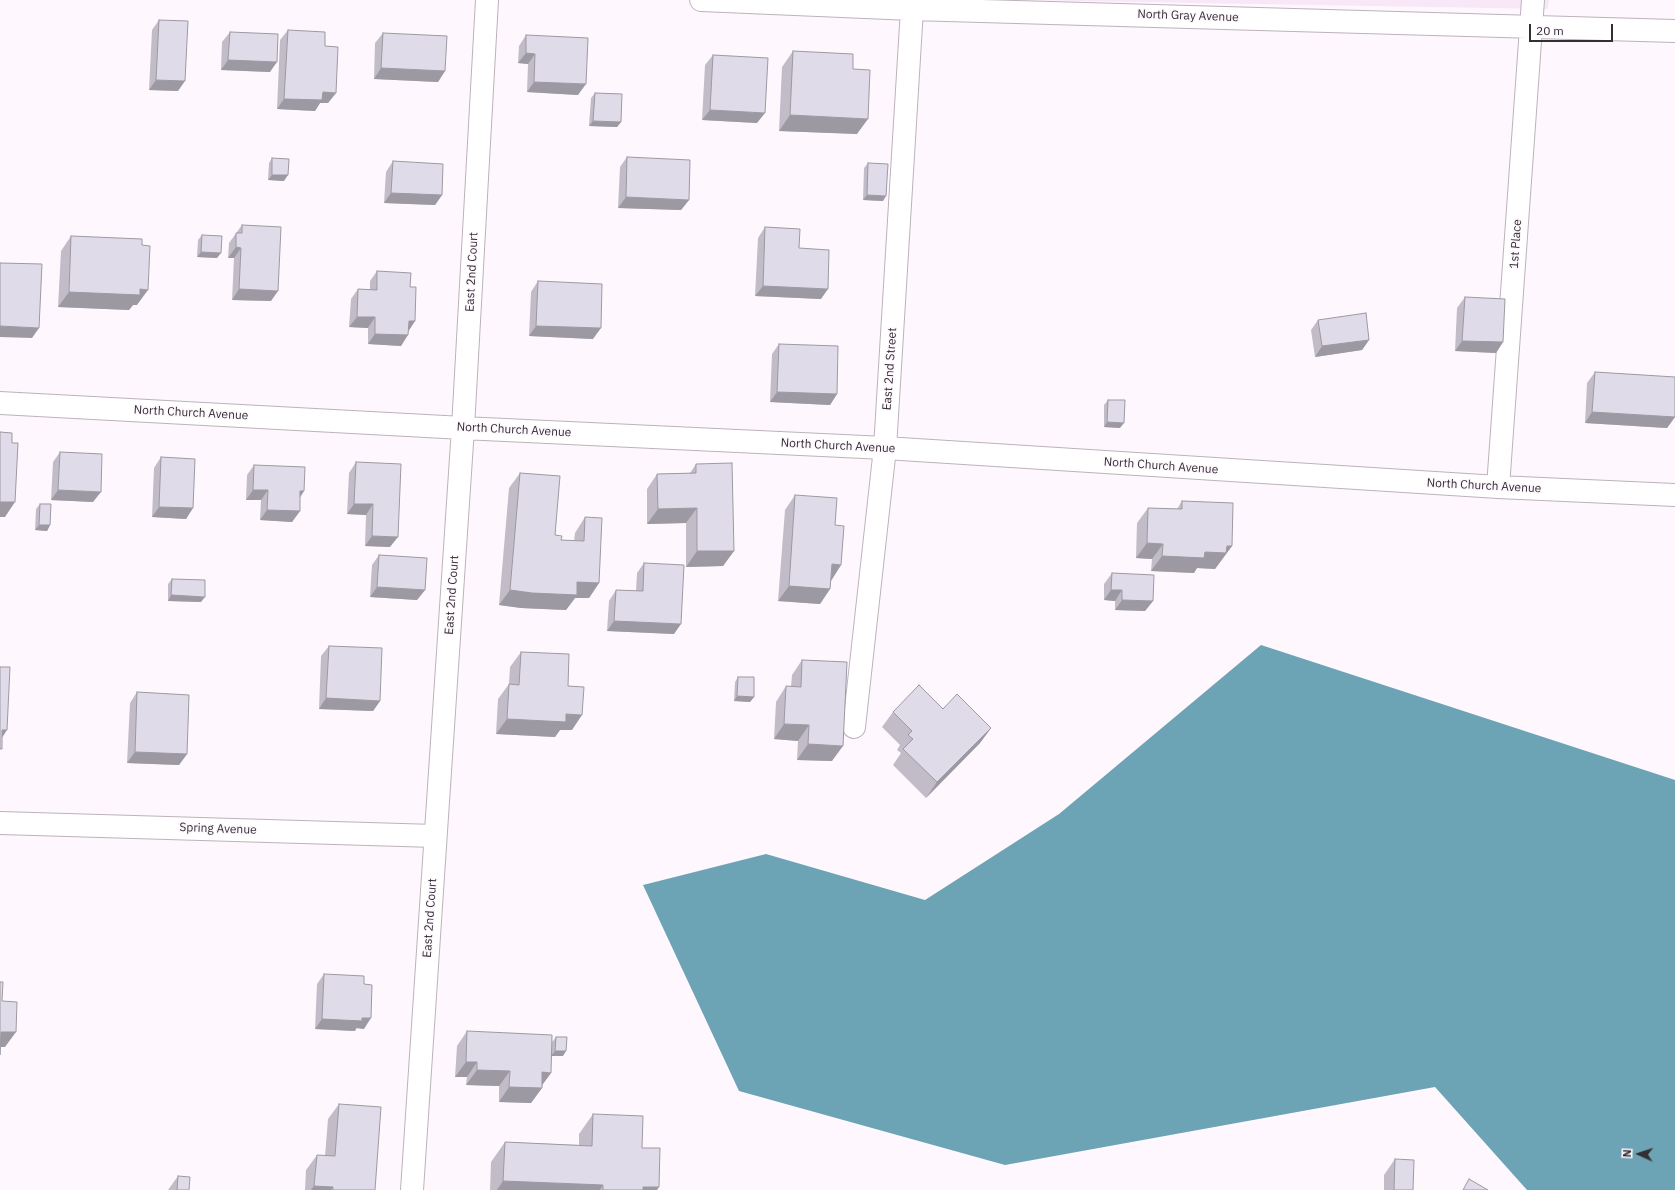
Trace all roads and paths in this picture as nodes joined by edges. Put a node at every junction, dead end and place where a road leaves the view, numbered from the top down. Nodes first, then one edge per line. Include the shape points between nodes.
1 (487, 0) edge
2 (700, 0) edge
3 (1534, 0) edge
4 (912, 9) junction
5 (1532, 26) junction
6 (1675, 31) edge
7 (0, 403) edge
8 (463, 428) junction
9 (885, 448) junction
10 (1498, 487) junction
11 (1675, 495) edge
12 (854, 727) dead end
13 (0, 823) edge
14 (435, 836) junction
15 (412, 1190) edge

1 - 8 street, East 2nd Court
2 - 4 street, North Gray Avenue
3 - 5 street, 1st Place
4 - 5 street, North Gray Avenue
4 - 9 street, East 2nd Street
5 - 6 street, North Gray Avenue
5 - 10 street, 1st Place
7 - 8 street, North Church Avenue
8 - 9 street, North Church Avenue
8 - 14 street, East 2nd Court
9 - 10 street, North Church Avenue
9 - 12 street, East 2nd Street
10 - 11 street, North Church Avenue
13 - 14 street, Spring Avenue
14 - 15 street, East 2nd Court

